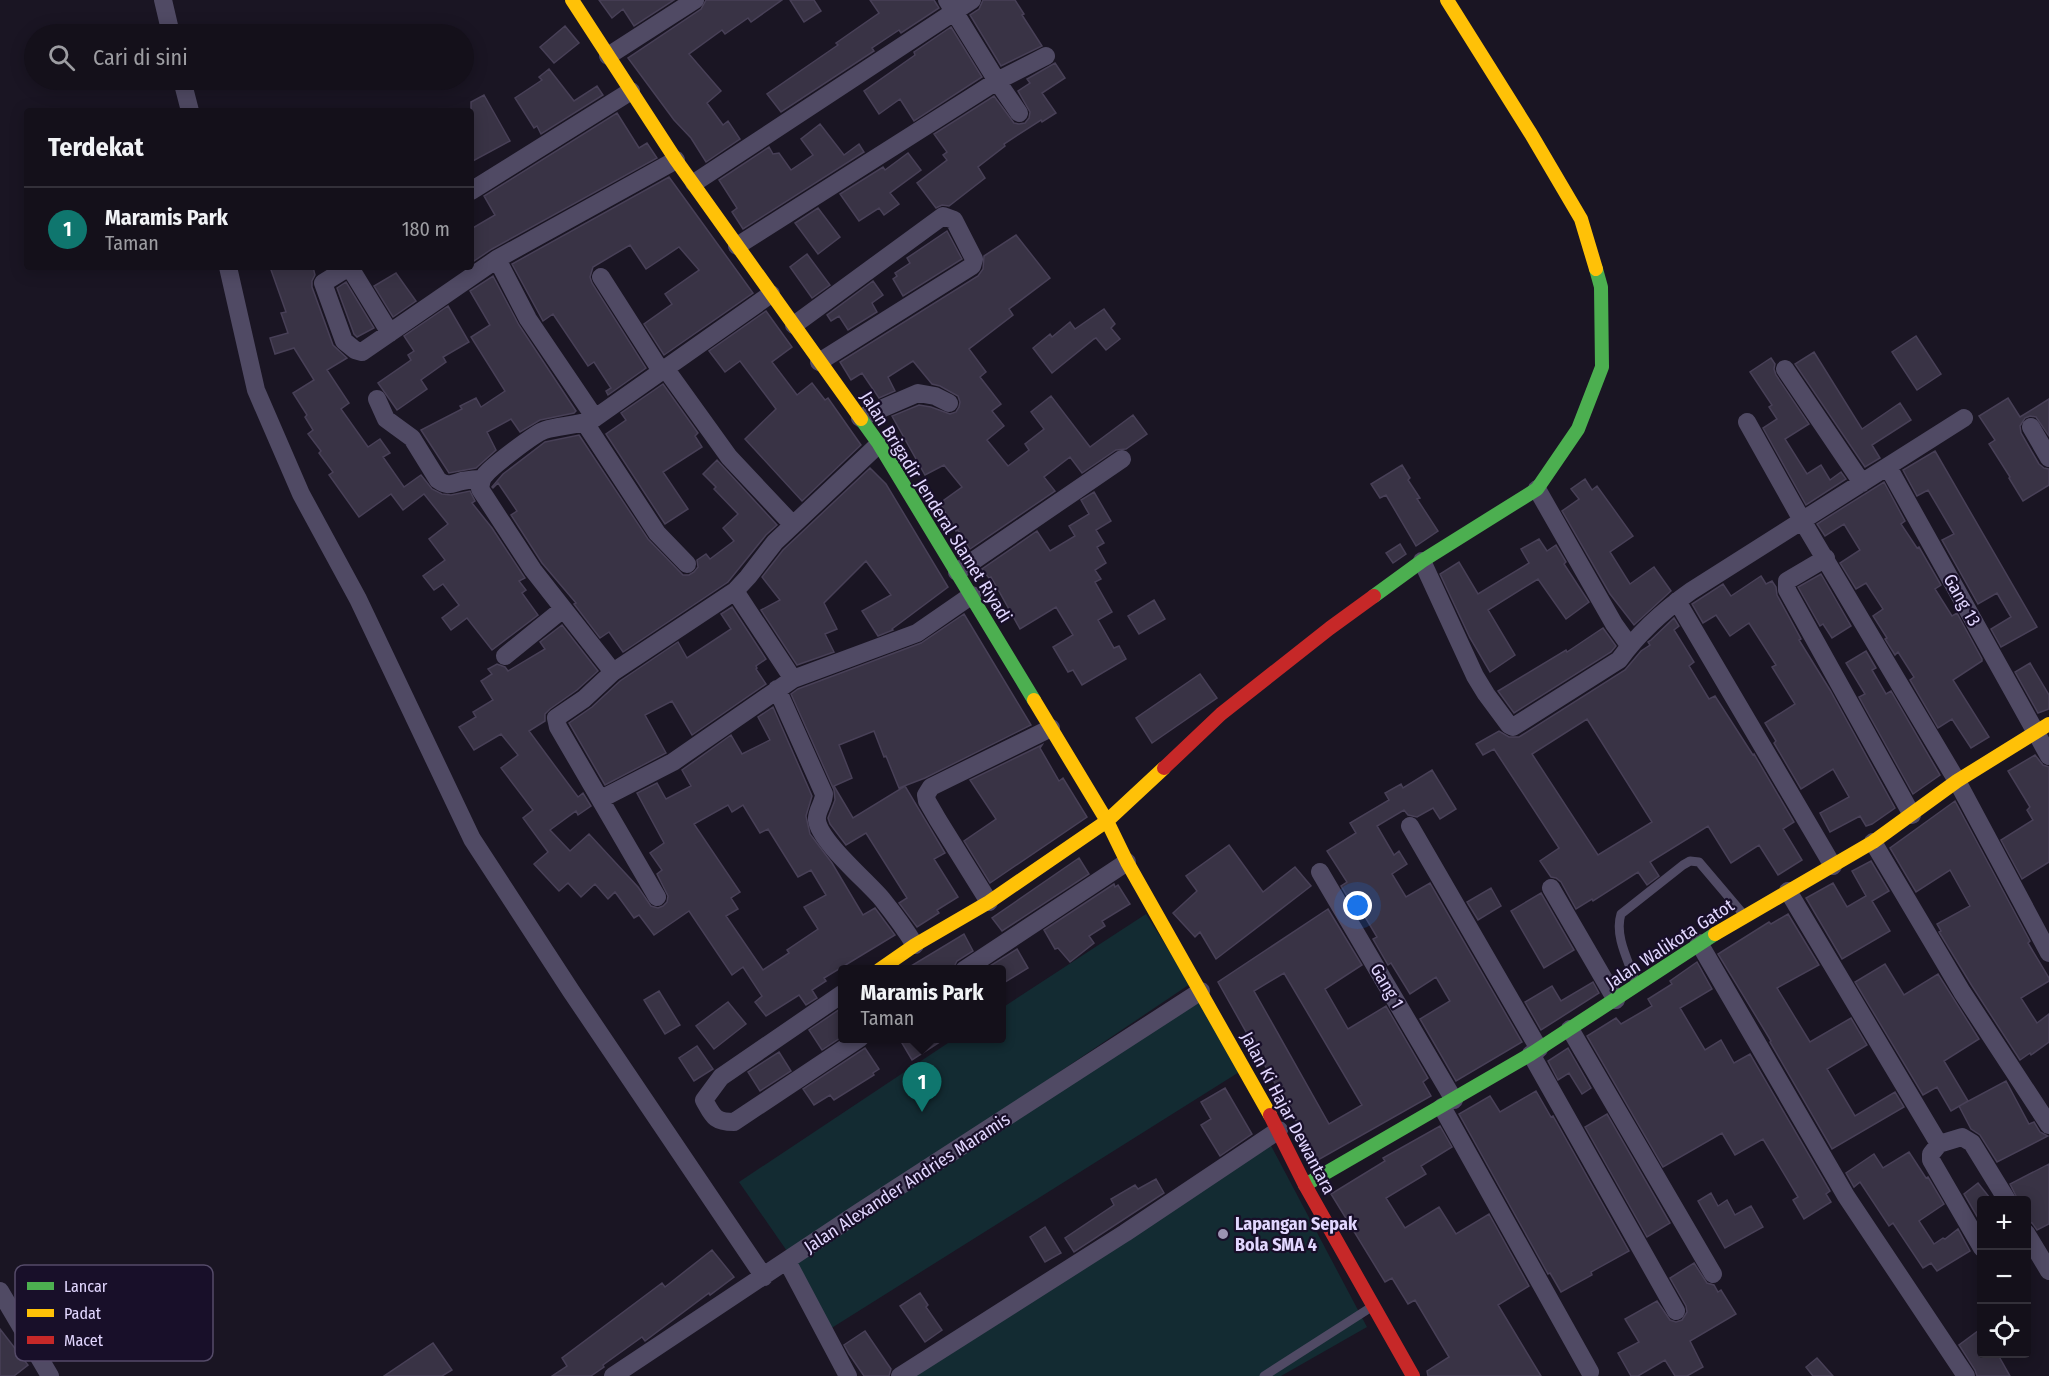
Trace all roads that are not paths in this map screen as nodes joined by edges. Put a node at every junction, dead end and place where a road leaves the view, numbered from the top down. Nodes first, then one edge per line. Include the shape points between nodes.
1 (162, 0) edge
2 (572, 0) edge
3 (695, 0) edge
4 (972, 0) edge
5 (1447, 0) edge
6 (951, 6) edge
7 (168, 24) edge
8 (608, 56) junction
9 (1046, 56) dead end
10 (997, 81) junction
11 (185, 90) edge
12 (631, 91) junction
13 (189, 108) edge
14 (1019, 113) dead end
15 (676, 160) junction
16 (694, 183) junction
17 (474, 189) edge
18 (738, 246) junction
19 (497, 260) junction
20 (229, 270) edge
21 (601, 277) dead end
22 (771, 294) junction
23 (794, 325) junction
24 (390, 333) dead end
25 (819, 362) junction
26 (1785, 369) dead end
27 (663, 370) junction
28 (376, 399) dead end
29 (949, 403) dead end
30 (1964, 417) dead end
31 (860, 418) junction
32 (590, 420) junction
33 (1747, 422) dead end
34 (2031, 427) dead end
35 (879, 444) junction
36 (2049, 458) edge
37 (1122, 459) dead end
38 (1888, 467) junction
39 (482, 479) junction
40 (1862, 483) junction
41 (1537, 489) junction
42 (1803, 522) junction
43 (793, 525) junction
44 (1826, 558) junction
45 (1422, 561) junction
46 (687, 564) dead end
47 (957, 572) junction
48 (735, 591) junction
49 (972, 595) junction
50 (1677, 601) junction
51 (563, 609) junction
52 (1629, 645) junction
53 (505, 656) dead end
54 (613, 672) junction
55 (793, 679) junction
56 (777, 689) junction
57 (1051, 728) junction
58 (2043, 728) edge
59 (2049, 756) edge
60 (1957, 781) junction
61 (601, 799) junction
62 (1912, 815) junction
63 (1107, 821) junction
64 (1410, 826) dead end
65 (1873, 842) junction
66 (1127, 862) junction
67 (1833, 866) junction
68 (1320, 872) dead end
69 (1551, 888) dead end
70 (1788, 891) junction
71 (657, 897) dead end
72 (989, 902) junction
73 (1745, 916) junction
74 (1699, 943) junction
75 (915, 945) junction
76 (2049, 953) edge
77 (885, 965) edge
78 (970, 965) edge
79 (1637, 985) junction
80 (1202, 991) junction
81 (838, 997) edge
82 (1616, 1000) junction
83 (1570, 1029) junction
84 (852, 1043) edge
85 (1535, 1052) junction
86 (1448, 1104) junction
87 (2049, 1125) edge
88 (1279, 1130) junction
89 (1939, 1144) junction
90 (1305, 1185) junction
91 (2005, 1196) edge
92 (1977, 1239) edge
93 (2031, 1241) edge
94 (786, 1262) junction
95 (2049, 1270) edge
96 (1713, 1274) dead end
97 (764, 1277) junction
98 (0, 1290) edge
99 (1373, 1306) junction
100 (1676, 1311) dead end
101 (15, 1316) edge
102 (41, 1361) edge
103 (1590, 1372) dead end
104 (50, 1376) edge
105 (613, 1376) edge
106 (848, 1376) edge
107 (900, 1376) edge
108 (1264, 1376) edge
109 (1413, 1376) edge
110 (1966, 1376) edge

1 - 7 street
2 - 8 street, Jalan Brigadir Jenderal Slamet Riyadi
3 - 8 street
4 - 6 street
5 - 41 street via 1581,219 1601,287 1602,367 1578,429
6 - 10 street
6 - 16 street
8 - 12 street, Jalan Brigadir Jenderal Slamet Riyadi
9 - 10 street
10 - 14 street
10 - 18 street
11 - 13 street
12 - 15 street, Jalan Brigadir Jenderal Slamet Riyadi
12 - 17 street
15 - 16 street, Jalan Brigadir Jenderal Slamet Riyadi
15 - 19 street
16 - 18 street, Jalan Brigadir Jenderal Slamet Riyadi
18 - 22 street, Jalan Brigadir Jenderal Slamet Riyadi
19 - 24 street
19 - 32 street via 528,320
20 - 97 street via 256,390 301,494 358,599 472,839
21 - 27 street
22 - 23 street, Jalan Brigadir Jenderal Slamet Riyadi
22 - 27 street
23 - 25 street, Jalan Brigadir Jenderal Slamet Riyadi
23 - 25 street via 943,216 954,220 974,259 972,266
25 - 31 street, Jalan Brigadir Jenderal Slamet Riyadi
26 - 40 street
27 - 32 street
27 - 43 street via 729,457
28 - 39 street via 386,418 412,438 438,480 453,485
29 - 31 street via 918,393
30 - 38 street
31 - 35 street, Jalan Brigadir Jenderal Slamet Riyadi
32 - 39 street via 535,435
32 - 46 street via 657,533
33 - 42 street
34 - 36 street
35 - 43 street
35 - 47 street, Jalan Brigadir Jenderal Slamet Riyadi
37 - 47 street
38 - 40 street
38 - 58 street, Gang 13
39 - 51 street via 480,489
40 - 42 street
41 - 45 street
41 - 52 street
42 - 44 street
42 - 50 street
43 - 48 street
44 - 60 street
44 - 62 street via 1787,580 1787,590
45 - 52 street via 1475,676 1513,727 1619,660
45 - 63 street via 1221,714
47 - 49 street, Jalan Brigadir Jenderal Slamet Riyadi
48 - 54 street
48 - 55 street
49 - 55 street via 917,633
49 - 57 street, Jalan Brigadir Jenderal Slamet Riyadi
50 - 52 street
50 - 67 street
51 - 53 street
51 - 54 street
54 - 61 street via 556,718
55 - 56 street
56 - 61 street via 673,762
56 - 75 street via 824,794 816,819 818,825 833,847 881,898
57 - 63 street, Jalan Brigadir Jenderal Slamet Riyadi
57 - 72 street via 931,786 926,795
58 - 59 street, Gang 13
58 - 60 street, Jalan Walikota Gatot
60 - 62 street, Jalan Walikota Gatot
60 - 76 street
61 - 71 street
62 - 65 street, Jalan Walikota Gatot
63 - 66 street, Jalan Brigadir Jenderal Slamet Riyadi
63 - 72 street
64 - 85 street
65 - 67 street, Jalan Walikota Gatot
65 - 87 street via 1962,992
66 - 78 street
66 - 80 street, Jalan Brigadir Jenderal Slamet Riyadi
67 - 70 street, Jalan Walikota Gatot
68 - 86 street, Gang 1
69 - 82 street
70 - 73 street, Jalan Walikota Gatot
70 - 89 street
72 - 75 street
73 - 74 street, Jalan Walikota Gatot
73 - 79 lane via 1699,862 1683,865 1621,914 1619,932
74 - 79 street, Jalan Walikota Gatot
74 - 110 street via 1846,1196
75 - 77 street
79 - 82 street, Jalan Walikota Gatot
80 - 88 street, Jalan Ki Hajar Dewantara
80 - 94 street, Jalan Alexander Andries Maramis
81 - 84 street via 721,1077 704,1100 713,1117 734,1122
82 - 83 street, Jalan Walikota Gatot
83 - 85 street, Jalan Walikota Gatot
83 - 96 street
85 - 86 street, Jalan Walikota Gatot
85 - 100 street
86 - 90 street, Jalan Walikota Gatot
86 - 103 street, Gang 1
88 - 90 street, Jalan Ki Hajar Dewantara
88 - 107 street
89 - 91 street via 1962,1137 1972,1143
89 - 92 street via 1931,1160
90 - 99 street, Jalan Ki Hajar Dewantara
93 - 95 street
94 - 97 street, Jalan Alexander Andries Maramis
94 - 106 street
97 - 105 street, Jalan Alexander Andries Maramis
98 - 101 street
99 - 108 lane
99 - 109 street, Jalan Ki Hajar Dewantara
102 - 104 street

